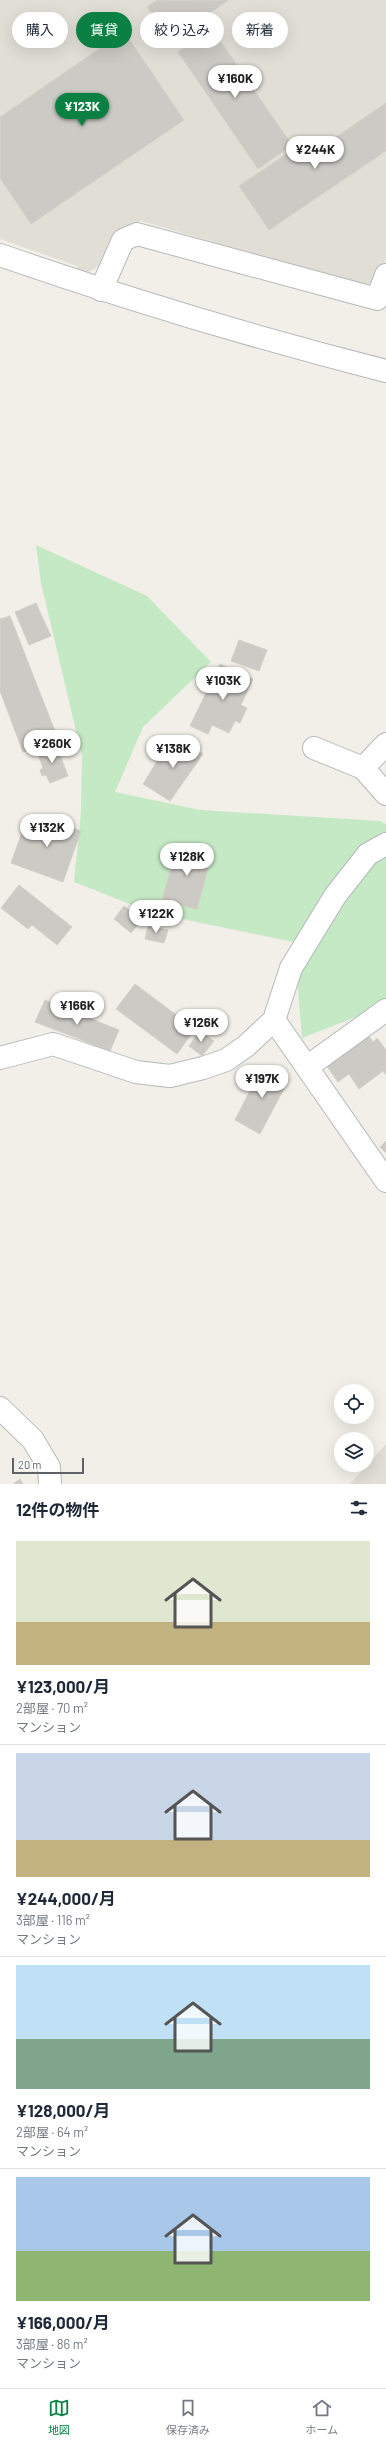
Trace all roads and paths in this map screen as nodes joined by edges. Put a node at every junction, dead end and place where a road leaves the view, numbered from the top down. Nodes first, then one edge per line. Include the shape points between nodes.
1 (0, 255) edge
2 (386, 275) edge
3 (101, 290) junction
4 (386, 371) edge
5 (386, 744) edge
6 (314, 748) dead end
7 (363, 768) junction
8 (386, 794) edge
9 (386, 844) edge
10 (386, 1010) edge
11 (274, 1020) junction
12 (0, 1058) edge
13 (307, 1067) junction
14 (386, 1181) edge
15 (0, 1408) edge
16 (50, 1484) edge

1 - 3 street
2 - 3 street via 377,299 137,234 123,240
3 - 4 street
5 - 7 street
6 - 7 street
7 - 8 street
9 - 11 street via 368,854 335,896 291,968
10 - 13 street
11 - 12 street via 246,1046 226,1060 170,1076 136,1072 52,1044
11 - 13 street
13 - 14 street
15 - 16 street via 33,1440 49,1467

